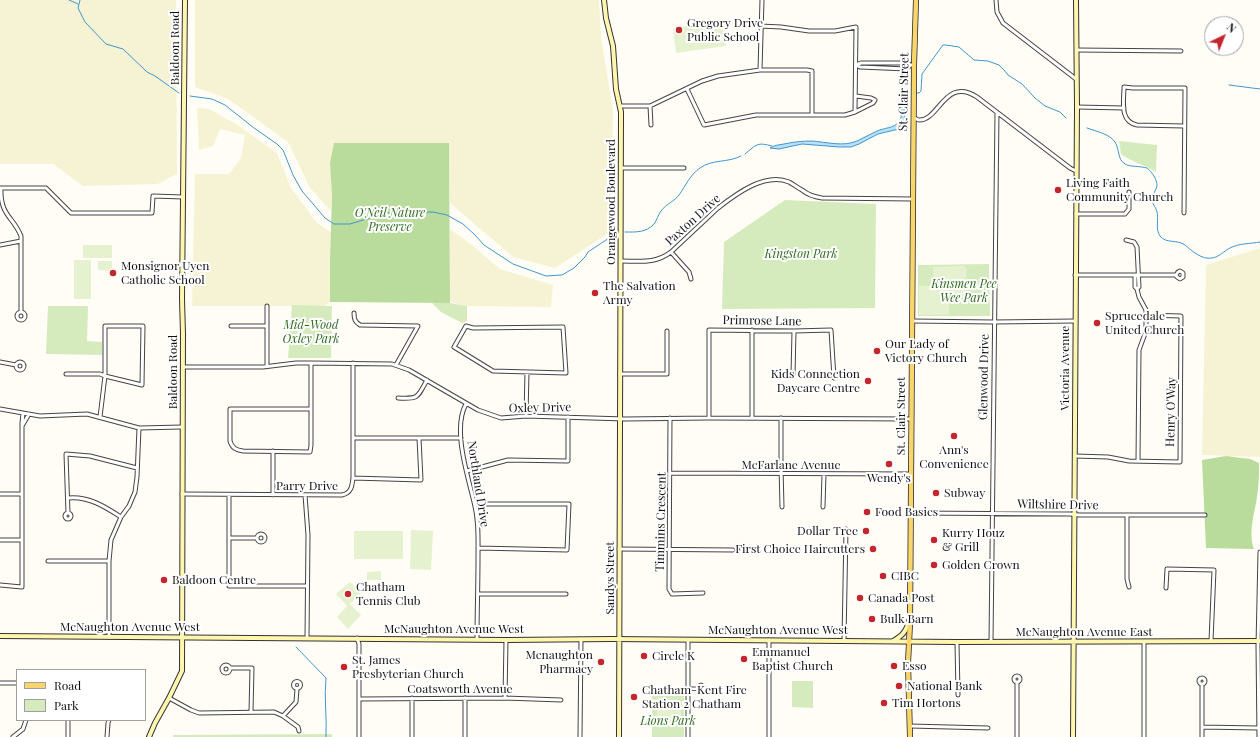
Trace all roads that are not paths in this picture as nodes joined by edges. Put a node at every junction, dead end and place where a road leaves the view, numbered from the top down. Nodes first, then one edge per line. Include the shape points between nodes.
1 (185, 0) edge
2 (604, 0) edge
3 (762, 0) edge
4 (916, 0) edge
5 (996, 0) edge
6 (1076, 0) edge
7 (760, 26) junction
8 (1077, 50) junction
9 (1181, 50) dead end
10 (856, 65) junction
11 (912, 65) junction
12 (760, 70) junction
13 (1076, 79) junction
14 (687, 89) junction
15 (856, 96) junction
16 (620, 106) junction
17 (650, 106) junction
18 (1077, 107) junction
19 (1124, 108) junction
20 (855, 112) junction
21 (997, 112) junction
22 (812, 115) junction
23 (914, 118) junction
24 (651, 125) dead end
25 (1184, 126) junction
26 (621, 168) junction
27 (684, 168) dead end
28 (1076, 171) junction
29 (1, 188) edge
30 (1129, 192) dead end
31 (183, 197) junction
32 (913, 199) junction
33 (1184, 213) dead end
34 (1076, 214) junction
35 (1126, 240) dead end
36 (21, 241) junction
37 (0, 245) edge
38 (672, 252) junction
39 (621, 261) junction
40 (1075, 275) junction
41 (1138, 275) junction
42 (1176, 275) dead end
43 (691, 279) dead end
44 (267, 306) dead end
45 (21, 312) dead end
46 (354, 312) dead end
47 (1146, 315) junction
48 (912, 321) junction
49 (1075, 321) junction
50 (994, 322) junction
51 (231, 326) dead end
52 (266, 326) junction
53 (752, 330) junction
54 (667, 331) dead end
55 (794, 331) junction
56 (0, 362) edge
57 (311, 362) junction
58 (353, 363) junction
59 (16, 365) dead end
60 (396, 365) junction
61 (267, 366) junction
62 (183, 367) junction
63 (527, 372) junction
64 (66, 374) dead end
65 (620, 374) junction
66 (793, 375) dead end
67 (105, 376) junction
68 (834, 378) dead end
69 (427, 380) junction
70 (398, 398) dead end
71 (466, 404) junction
72 (0, 409) edge
73 (311, 409) junction
74 (23, 413) junction
75 (29, 414) junction
76 (526, 416) junction
77 (100, 417) junction
78 (568, 417) junction
79 (620, 418) junction
80 (670, 418) junction
81 (709, 418) junction
82 (752, 418) junction
83 (781, 418) junction
84 (911, 418) junction
85 (22, 426) junction
86 (182, 427) junction
87 (139, 428) junction
88 (353, 438) junction
89 (419, 438) junction
90 (461, 438) junction
91 (273, 451) junction
92 (1075, 456) junction
93 (1138, 461) junction
94 (137, 468) junction
95 (467, 471) junction
96 (671, 473) junction
97 (781, 474) junction
98 (824, 474) junction
99 (911, 474) junction
100 (353, 478) junction
101 (0, 494) edge
102 (22, 494) junction
103 (182, 494) junction
104 (229, 495) junction
105 (273, 495) junction
106 (305, 495) junction
107 (68, 498) junction
108 (475, 504) junction
109 (782, 507) dead end
110 (823, 507) dead end
111 (68, 513) dead end
112 (910, 513) junction
113 (992, 514) junction
114 (1074, 514) junction
115 (1127, 515) junction
116 (1205, 515) dead end
117 (121, 517) junction
118 (846, 529) dead end
119 (229, 538) junction
120 (257, 538) dead end
121 (0, 540) edge
122 (22, 540) junction
123 (478, 548) junction
124 (619, 549) junction
125 (669, 549) junction
126 (733, 550) dead end
127 (1260, 552) edge
128 (48, 561) dead end
129 (109, 562) junction
130 (0, 585) edge
131 (307, 586) junction
132 (1129, 587) dead end
133 (1166, 588) dead end
134 (703, 593) dead end
135 (478, 594) junction
136 (566, 594) dead end
137 (910, 618) junction
138 (0, 636) edge
139 (109, 637) junction
140 (182, 637) junction
141 (307, 638) junction
142 (358, 638) junction
143 (477, 639) junction
144 (581, 639) junction
145 (620, 639) junction
146 (506, 640) junction
147 (688, 640) junction
148 (769, 640) junction
149 (844, 641) junction
150 (909, 641) junction
151 (1211, 641) junction
152 (1259, 641) edge
153 (892, 642) junction
154 (957, 642) junction
155 (991, 642) junction
156 (1074, 642) junction
157 (1144, 642) junction
158 (230, 668) dead end
159 (1259, 672) edge
160 (1017, 682) dead end
161 (0, 683) edge
162 (16, 683) edge
163 (1202, 684) dead end
164 (297, 689) dead end
165 (688, 689) junction
166 (697, 689) dead end
167 (958, 695) dead end
168 (170, 698) junction
169 (360, 698) junction
170 (412, 698) junction
171 (465, 698) junction
172 (505, 698) junction
173 (561, 700) dead end
174 (251, 712) junction
175 (283, 716) junction
176 (26, 721) edge
177 (68, 721) edge
178 (109, 721) edge
179 (910, 726) junction
180 (1202, 727) junction
181 (988, 728) dead end
182 (1258, 728) junction
183 (299, 731) dead end
184 (13, 737) edge
185 (68, 737) edge
186 (108, 737) edge
187 (149, 737) edge
188 (359, 737) edge
189 (412, 737) edge
190 (464, 737) edge
191 (580, 737) edge
192 (619, 737) edge
193 (688, 737) edge
194 (769, 737) edge
195 (910, 737) edge
196 (1017, 737) edge
197 (1073, 737) edge
198 (1144, 737) edge
199 (1202, 737) edge
200 (1258, 737) edge

1 - 31 street, Baldoon Road
2 - 16 street, Orangewood Boulevard via 613,46 616,89
3 - 7 street
4 - 11 main road, St. Clair Street
5 - 13 street via 997,12 1003,23
6 - 8 street, Victoria Avenue
7 - 10 street via 807,31 835,31 856,27
7 - 12 street
8 - 9 street
8 - 13 street, Victoria Avenue
10 - 11 street
10 - 11 street via 908,69
10 - 15 street
11 - 23 main road, St. Clair Street
12 - 14 street via 710,78
12 - 22 street via 812,71
13 - 18 street, Victoria Avenue
14 - 17 street
14 - 22 street via 704,125 756,115
15 - 20 street
15 - 20 street via 875,100
16 - 17 street
16 - 26 street, Orangewood Boulevard
17 - 24 street
18 - 19 street
18 - 28 street, Victoria Avenue
19 - 25 street via 1124,115 1134,125
19 - 25 street via 1124,87 1185,88
20 - 22 street via 845,115
21 - 23 street via 973,94 961,91 953,93 927,118
21 - 28 street
21 - 50 street, Glenwood Drive
23 - 32 main road, St. Clair Street
25 - 33 street
26 - 27 street
26 - 39 street, Orangewood Boulevard
28 - 34 street, Victoria Avenue
29 - 31 street via 46,188 71,213 152,213 153,196
29 - 36 street via 2,206 19,231
30 - 34 street via 1129,209 1124,214
31 - 62 street, Baldoon Road
32 - 38 street, Paxton Drive via 822,198 812,196 788,182 769,180 752,186 726,202
32 - 48 main road, St. Clair Street
34 - 40 street, Victoria Avenue
35 - 41 street via 1136,244
36 - 37 street
36 - 45 street
38 - 39 street, Paxton Drive via 646,262
38 - 43 street via 689,272
39 - 65 street, Orangewood Boulevard
40 - 41 street
40 - 49 street, Victoria Avenue
41 - 42 street
41 - 47 street via 1137,289
44 - 52 street
46 - 60 street via 354,320 360,325 418,326
47 - 93 street via 1146,331 1139,350
47 - 93 street, Henry O'Way via 1181,316 1180,462
48 - 50 street
48 - 84 main road, St. Clair Street
49 - 50 street
49 - 92 street, Victoria Avenue
50 - 113 street, Glenwood Drive
51 - 52 street
52 - 61 street
53 - 55 street, Primrose Lane
53 - 81 street, Primrose Lane via 709,330
53 - 82 street
54 - 65 street via 667,374
55 - 66 street
55 - 68 street, Primrose Lane via 831,330
56 - 59 street
57 - 58 street, Oxley Drive
57 - 61 street, Oxley Drive
57 - 73 street
58 - 60 street, Oxley Drive
58 - 88 street, Parry Drive
60 - 69 street, Oxley Drive
61 - 62 street, Oxley Drive
62 - 86 street, Baldoon Road
63 - 63 street via 566,373 563,328 466,326 454,347 493,371
63 - 76 street
64 - 67 street
65 - 79 street, Orangewood Boulevard
67 - 67 street via 142,385 143,326 105,326
67 - 77 street
69 - 70 street via 418,396 411,399
69 - 71 street, Oxley Drive
71 - 76 street, Oxley Drive via 501,418
71 - 90 street, Northland Drive via 462,412
72 - 74 street
73 - 91 street via 310,452
73 - 91 street via 230,409 230,441 235,449
74 - 75 street
74 - 85 street
75 - 77 street via 87,414
75 - 85 street
76 - 78 street, Oxley Drive
77 - 87 street
78 - 79 street, Oxley Drive
78 - 95 street via 568,461 508,460
79 - 80 street, Oxley Drive
79 - 124 street, Sandys Street
80 - 81 street, Oxley Drive
80 - 96 street, Timmins Crescent
81 - 82 street, Oxley Drive
82 - 83 street, Oxley Drive
83 - 84 street, Oxley Drive
83 - 97 street
84 - 99 main road, St. Clair Street
85 - 102 street
86 - 87 street
86 - 103 street, Baldoon Road
87 - 94 street
88 - 89 street
88 - 100 street, Parry Drive
89 - 90 street
89 - 100 street via 421,480
90 - 95 street, Northland Drive
91 - 105 street
92 - 93 street, Henry O'Way
92 - 114 street, Victoria Avenue
94 - 107 street via 90,456 66,454
94 - 117 street via 135,492
95 - 108 street, Northland Drive
96 - 97 street, McFarlane Avenue
96 - 125 street, Timmins Crescent
97 - 98 street, McFarlane Avenue
97 - 109 street
98 - 99 street, McFarlane Avenue
98 - 110 street
99 - 112 main road, St. Clair Street
100 - 106 street, Parry Drive via 351,489 344,494
101 - 102 street
102 - 122 street
103 - 104 street, Parry Drive
103 - 140 street, Baldoon Road
104 - 105 street, Parry Drive
104 - 119 street
105 - 106 street, Parry Drive
106 - 131 street via 308,535
107 - 111 street
107 - 117 street via 78,497 90,501
108 - 123 street, Northland Drive
108 - 123 street via 569,504 568,550
112 - 113 street, Wiltshire Drive
112 - 137 main road, St. Clair Street
113 - 114 street, Wiltshire Drive
113 - 155 street, Glenwood Drive
114 - 115 street, Wiltshire Drive
114 - 156 street, Victoria Avenue
115 - 116 street, Wiltshire Drive
115 - 132 street
117 - 129 street via 111,540
118 - 149 street
119 - 120 street
119 - 131 street via 229,586
121 - 122 street
122 - 130 street via 22,586
123 - 135 street, Northland Drive
124 - 125 street
124 - 145 street, Sandys Street
125 - 126 street
125 - 134 street, Timmins Crescent via 671,593
127 - 152 street
128 - 129 street
129 - 139 street
131 - 141 street
133 - 151 street via 1167,570 1214,570
135 - 136 street
135 - 143 street, Northland Drive
137 - 150 main road, St. Clair Street
137 - 153 street via 907,629
138 - 139 street, McNaughton Avenue West
139 - 140 street, McNaughton Avenue West
140 - 141 street, McNaughton Avenue West
140 - 168 street, Baldoon Road via 182,671
141 - 142 street, McNaughton Avenue West
142 - 143 street, McNaughton Avenue West
142 - 169 street
143 - 146 street, McNaughton Avenue West
144 - 145 street, McNaughton Avenue West
144 - 146 street, McNaughton Avenue West
144 - 191 street
145 - 147 street, McNaughton Avenue West
145 - 192 street, Sandys Street
146 - 172 street
147 - 148 street, McNaughton Avenue West
147 - 165 street
148 - 149 street, McNaughton Avenue West
148 - 194 street
149 - 153 street, McNaughton Avenue West
150 - 153 street, McNaughton Avenue West
150 - 154 street, McNaughton Avenue East
150 - 179 main road, St. Clair Street
151 - 152 street, McNaughton Avenue East
151 - 157 street, McNaughton Avenue East
152 - 159 street
154 - 155 street, McNaughton Avenue East
154 - 167 street
155 - 156 street, McNaughton Avenue East
156 - 157 street, McNaughton Avenue East
156 - 197 street, Victoria Avenue
157 - 198 street
158 - 174 street via 252,668
159 - 182 street
160 - 196 street
161 - 162 street
163 - 180 street
164 - 175 street via 296,702
165 - 166 street
165 - 193 street
168 - 174 street via 199,713
168 - 187 street, Baldoon Road via 154,723
169 - 170 street, Coatsworth Avenue
169 - 188 street
170 - 171 street, Coatsworth Avenue
170 - 189 street
171 - 172 street, Coatsworth Avenue
171 - 190 street
172 - 173 street, Coatsworth Avenue
174 - 175 street via 274,712
175 - 183 street via 298,727
176 - 184 street via 23,729
177 - 185 street
178 - 186 street
179 - 181 street
179 - 195 main road, St. Clair Street
180 - 182 street
180 - 199 street
182 - 200 street

